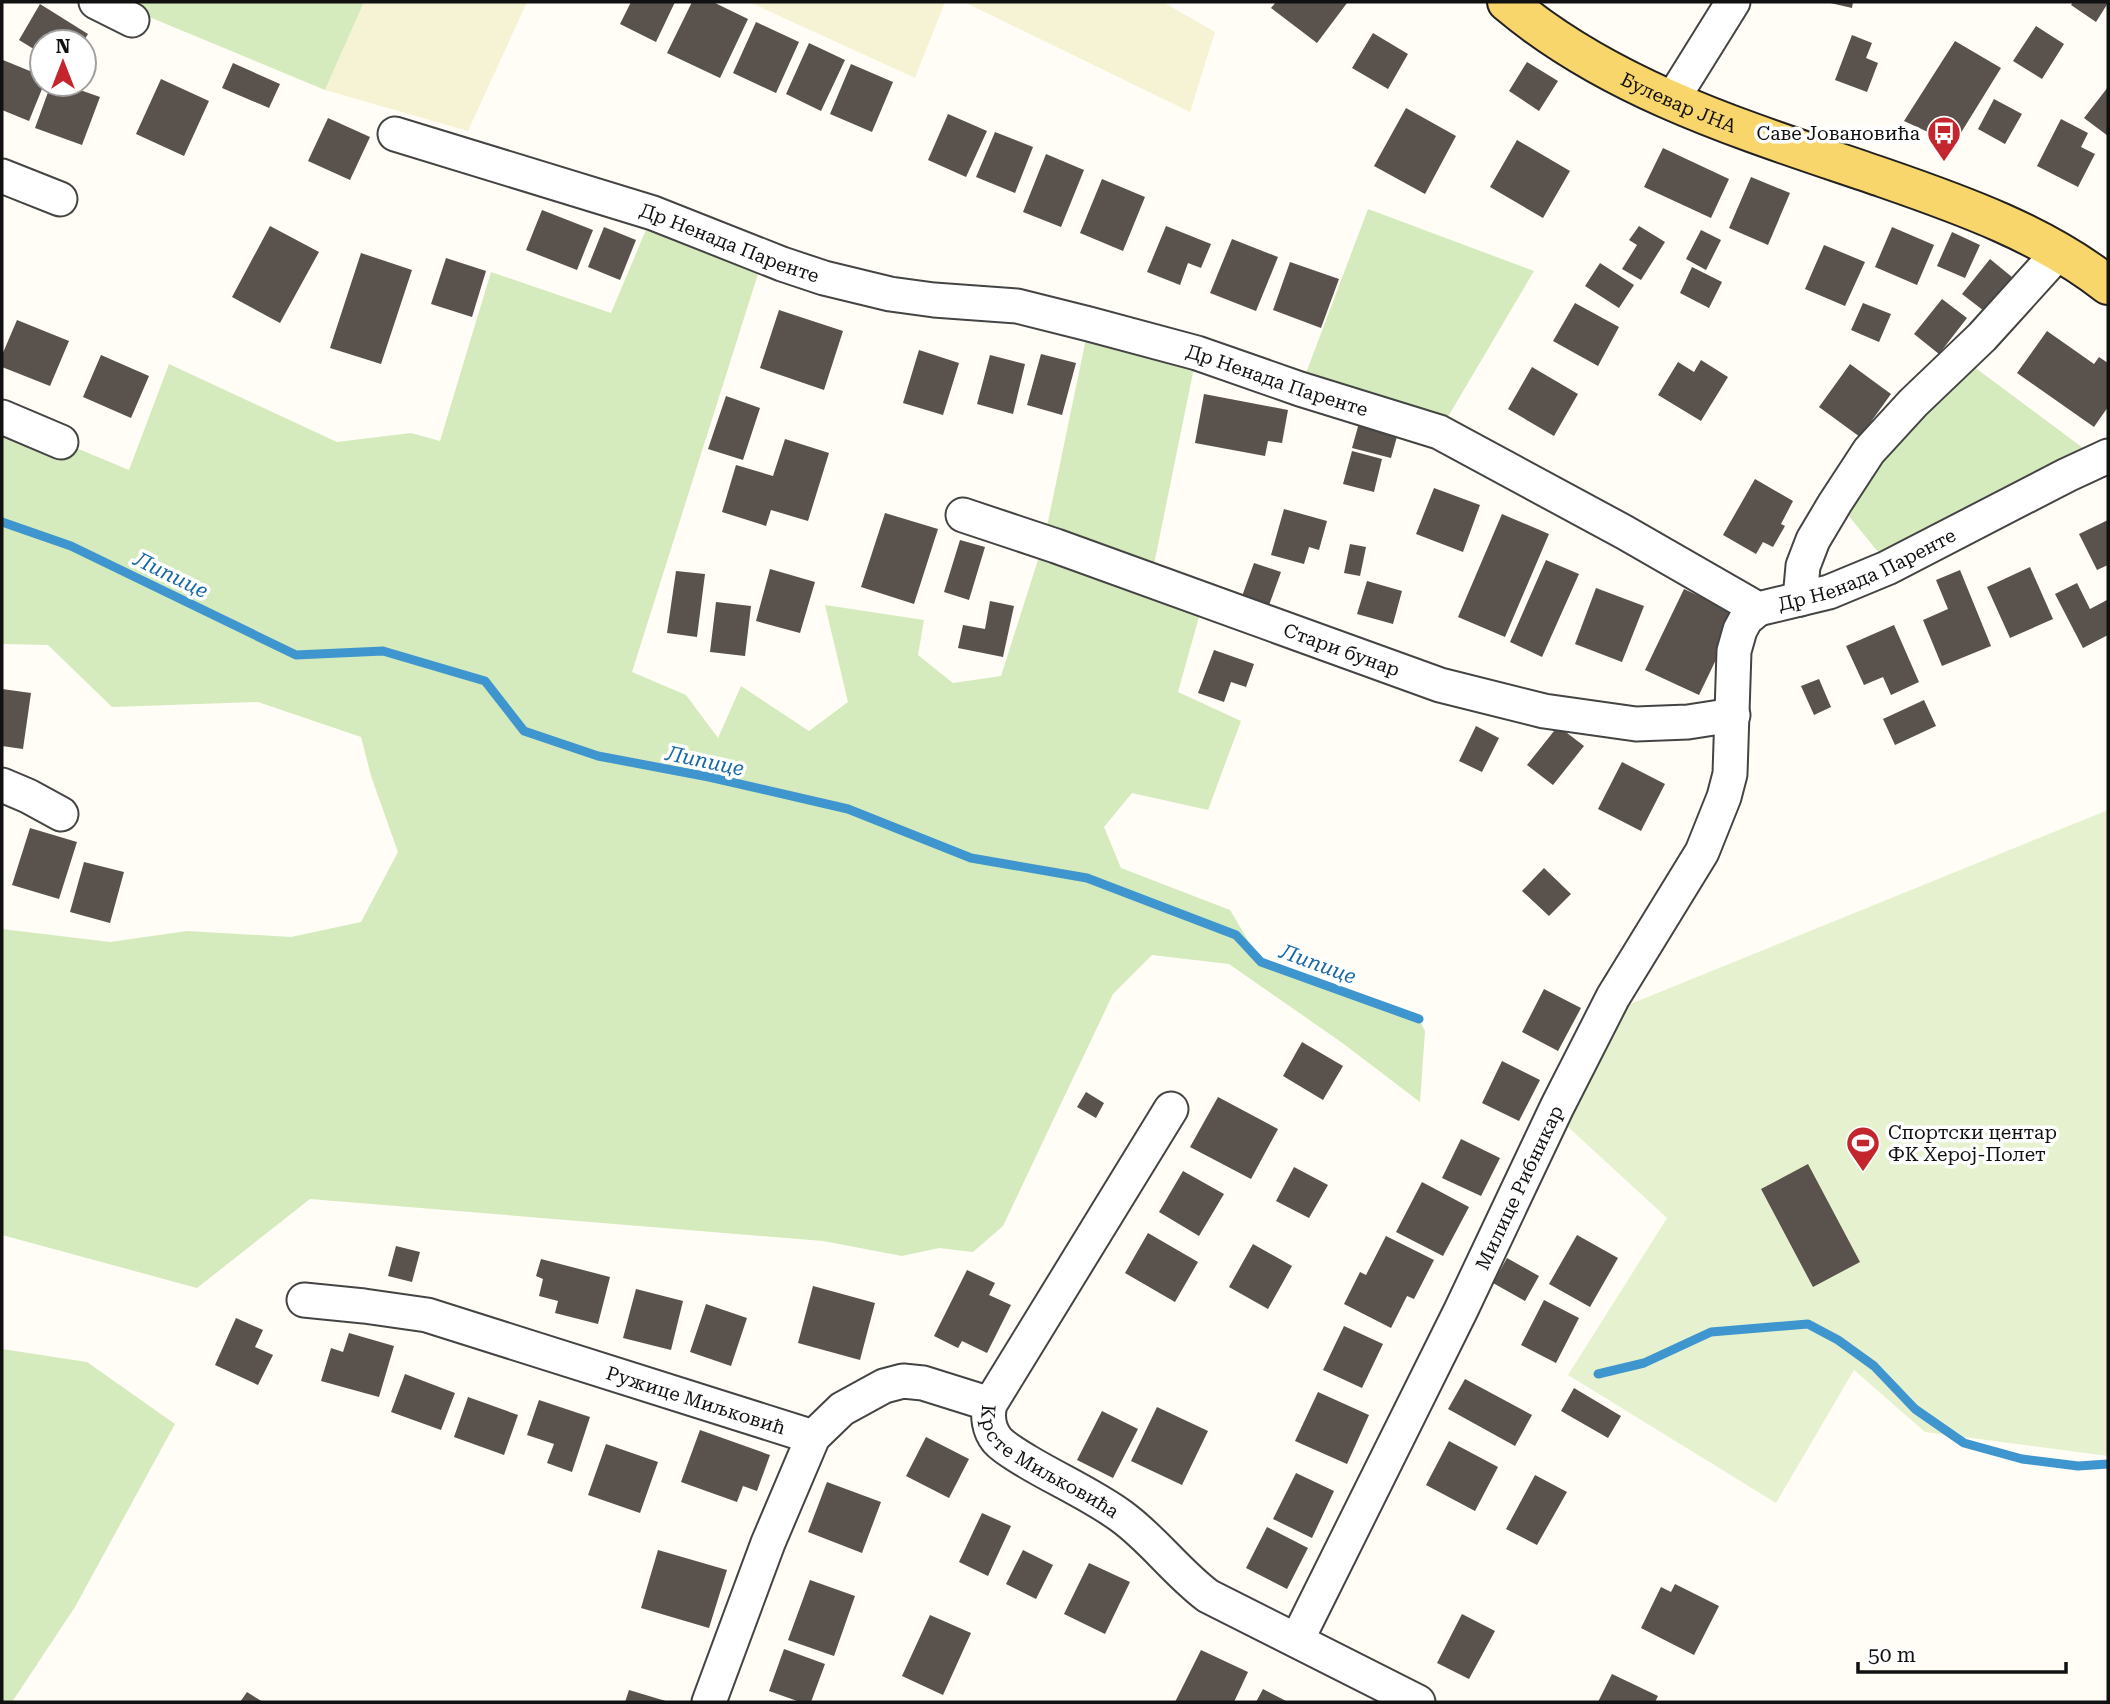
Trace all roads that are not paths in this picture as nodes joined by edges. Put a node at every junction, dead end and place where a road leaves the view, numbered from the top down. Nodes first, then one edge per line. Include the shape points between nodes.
1 (96, 2) edge
2 (1507, 2) edge
3 (1733, 2) edge
4 (132, 20) dead end
5 (1672, 100) junction
6 (395, 134) dead end
7 (2, 176) edge
8 (60, 199) dead end
9 (2059, 252) junction
10 (2108, 285) edge
11 (2, 417) edge
12 (61, 442) dead end
13 (2108, 456) edge
14 (963, 515) dead end
15 (1800, 599) junction
16 (1758, 609) junction
17 (1732, 715) junction
18 (2, 785) edge
19 (61, 814) dead end
20 (1171, 1109) dead end
21 (304, 1300) dead end
22 (990, 1404) junction
23 (813, 1437) junction
24 (1297, 1640) junction
25 (709, 1702) edge
26 (1418, 1702) edge

1 - 4 street
2 - 5 main road, Булевар ЈНА via 1572,49
3 - 5 street
5 - 9 main road, Булевар ЈНА via 1937,197
6 - 16 street, Др Ненада Паренте via 653,213 824,278 890,294 1017,306 1090,324 1197,353 1440,432
7 - 8 street
9 - 10 main road, Булевар ЈНА
9 - 15 street via 1869,451 1813,540 1803,566
11 - 12 street
13 - 15 street, Др Ненада Паренте via 1887,568
14 - 17 street, Стари бунар via 1452,688 1544,711 1636,724
15 - 16 street, Др Ненада Паренте
16 - 17 street, Милице Рибникар via 1746,619 1734,651
17 - 24 street, Милице Рибникар via 1730,774 1702,852 1613,997
18 - 19 street
20 - 22 street, Крсте Миљковића
21 - 23 street, Ружице Миљковић via 426,1315
22 - 23 street via 903,1381 842,1409
22 - 24 street, Крсте Миљковића via 991,1429 1004,1447 1118,1514 1208,1596
23 - 25 street, Ружице Миљковић
24 - 26 street

